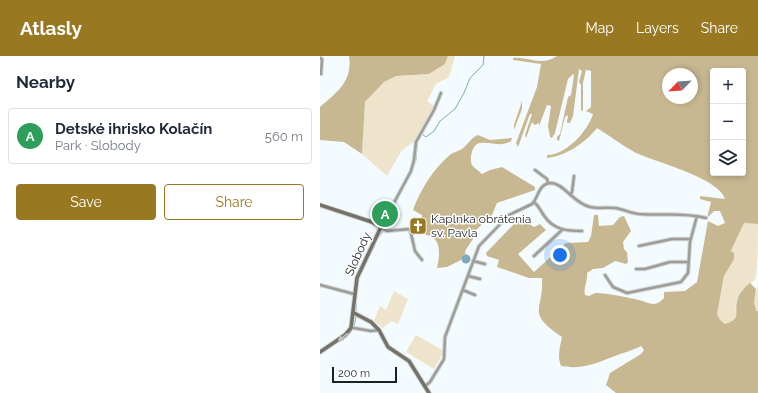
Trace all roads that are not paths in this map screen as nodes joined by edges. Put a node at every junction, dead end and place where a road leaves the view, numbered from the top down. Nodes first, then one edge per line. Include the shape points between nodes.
1 (320, 58) edge
2 (320, 74) edge
3 (441, 93) dead end
4 (535, 170) dead end
5 (574, 176) dead end
6 (548, 184) junction
7 (570, 195) junction
8 (534, 202) junction
9 (320, 205) edge
10 (697, 216) junction
11 (706, 218) dead end
12 (416, 220) dead end
13 (382, 229) junction
14 (410, 229) junction
15 (562, 230) junction
16 (582, 230) dead end
17 (691, 239) junction
18 (639, 246) dead end
19 (534, 256) dead end
20 (422, 260) dead end
21 (473, 261) junction
22 (689, 262) junction
23 (484, 264) dead end
24 (636, 269) dead end
25 (605, 275) dead end
26 (468, 276) junction
27 (480, 279) dead end
28 (320, 285) edge
29 (463, 290) junction
30 (354, 294) junction
31 (475, 294) dead end
32 (356, 314) junction
33 (354, 328) dead end
34 (378, 330) junction
35 (320, 352) edge
36 (425, 386) junction
37 (429, 393) edge

1 - 2 street
3 - 13 street, Slobody via 416,142 411,171
4 - 6 street via 547,179
5 - 7 street
6 - 7 street via 558,185
6 - 8 street via 540,189
7 - 10 street via 582,204 595,208 615,208 639,214
8 - 15 street via 548,221
8 - 21 street via 506,218 479,246
9 - 13 street via 372,222
10 - 11 street
10 - 17 street
12 - 14 street
13 - 14 street
13 - 30 street, Slobody via 359,271
14 - 20 street via 415,251
15 - 16 street
15 - 19 street
17 - 18 street via 672,239
17 - 22 street
21 - 23 street
21 - 26 street
22 - 24 street via 670,262
22 - 25 street via 688,273 681,282 633,292 616,289
26 - 27 street
26 - 29 street
28 - 30 street, Slobody
29 - 31 street
29 - 36 street via 445,337 444,359
30 - 32 street, Slobody
32 - 34 street via 368,320
32 -> 35 street, Slobody via 348,333
33 - 34 street
34 - 36 street via 388,347 412,364
36 - 37 street

